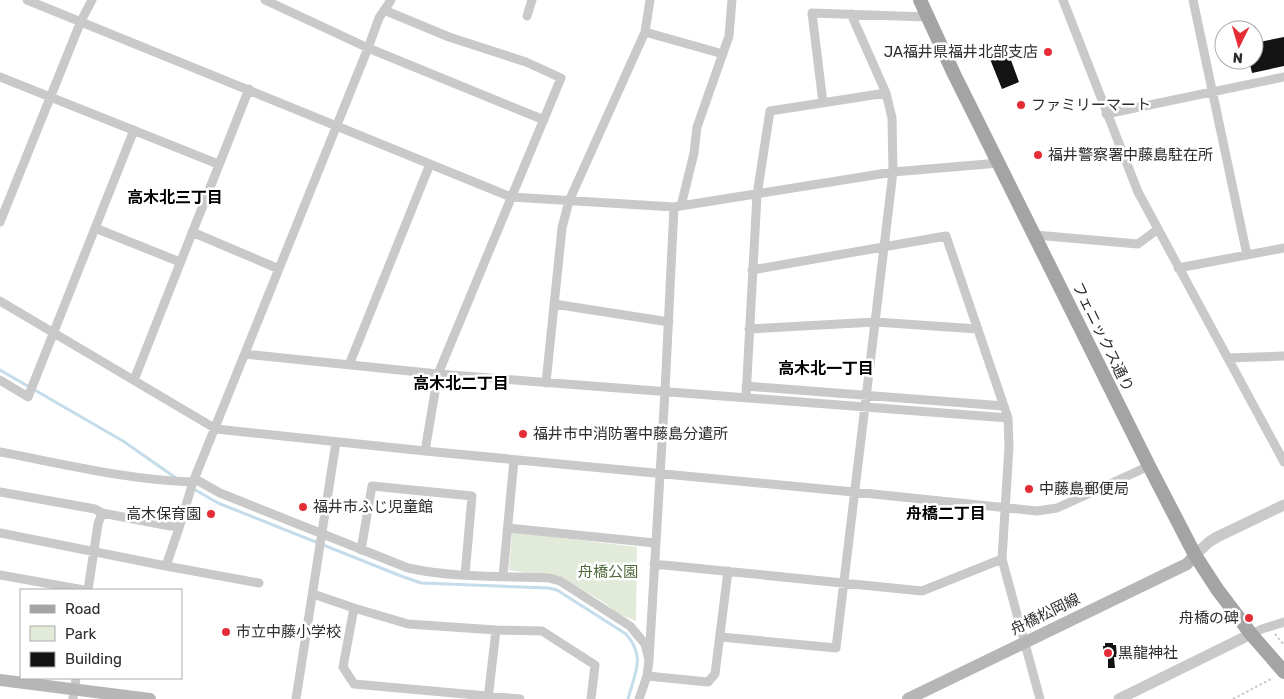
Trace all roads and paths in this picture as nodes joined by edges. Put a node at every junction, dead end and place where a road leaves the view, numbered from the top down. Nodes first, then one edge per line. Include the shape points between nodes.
1 (27, 0) edge
2 (92, 0) edge
3 (265, 0) edge
4 (391, 0) edge
5 (650, 0) edge
6 (732, 0) edge
7 (920, 0) edge
8 (1063, 0) edge
9 (1193, 0) edge
10 (528, 1) edge
11 (384, 10) junction
12 (851, 14) junction
13 (527, 16) dead end
14 (927, 17) junction
15 (81, 21) junction
16 (645, 32) junction
17 (368, 48) junction
18 (723, 54) junction
19 (0, 77) edge
20 (1284, 77) edge
21 (249, 89) junction
22 (1212, 92) junction
23 (886, 93) junction
24 (51, 98) junction
25 (823, 103) junction
26 (1106, 114) junction
27 (544, 120) junction
28 (336, 125) junction
29 (134, 130) junction
30 (999, 163) junction
31 (218, 164) junction
32 (430, 164) junction
33 (893, 172) junction
34 (757, 195) junction
35 (511, 197) junction
36 (569, 201) junction
37 (677, 207) junction
38 (0, 222) edge
39 (96, 228) junction
40 (1158, 229) junction
41 (192, 232) junction
42 (1035, 235) junction
43 (884, 247) junction
44 (1284, 248) edge
45 (1247, 255) junction
46 (180, 262) junction
47 (1178, 268) junction
48 (279, 269) junction
49 (752, 270) junction
50 (0, 302) edge
51 (554, 304) junction
52 (669, 322) junction
53 (875, 322) junction
54 (749, 329) junction
55 (978, 329) junction
56 (54, 333) junction
57 (245, 354) junction
58 (1284, 356) edge
59 (1228, 358) junction
60 (349, 365) junction
61 (438, 374) junction
62 (0, 380) edge
63 (134, 380) junction
64 (546, 383) junction
65 (746, 386) junction
66 (665, 391) junction
67 (867, 395) junction
68 (746, 397) junction
69 (1004, 406) junction
70 (866, 407) junction
71 (1008, 418) junction
72 (216, 428) junction
73 (336, 442) junction
74 (425, 451) junction
75 (0, 452) edge
76 (514, 460) junction
77 (1284, 462) edge
78 (1149, 466) junction
79 (659, 474) junction
80 (194, 480) junction
81 (0, 492) edge
82 (854, 492) junction
83 (1284, 505) edge
84 (1006, 507) junction
85 (102, 513) junction
86 (180, 525) junction
87 (508, 528) junction
88 (0, 533) edge
89 (323, 534) junction
90 (655, 542) junction
91 (361, 550) junction
92 (94, 552) junction
93 (1195, 555) junction
94 (1002, 559) junction
95 (654, 564) junction
96 (166, 566) junction
97 (728, 571) junction
98 (0, 575) edge
99 (464, 575) junction
100 (502, 576) junction
101 (259, 583) dead end
102 (844, 583) junction
103 (78, 589) edge
104 (88, 589) edge
105 (313, 594) junction
106 (354, 608) junction
107 (1284, 622) edge
108 (496, 630) junction
109 (721, 637) junction
110 (1254, 638) junction
111 (1026, 642) junction
112 (649, 660) junction
113 (1280, 674) edge
114 (646, 676) junction
115 (0, 680) edge
116 (74, 689) edge
117 (489, 698) edge
118 (150, 699) edge
119 (296, 699) edge
120 (520, 699) edge
121 (591, 699) edge
122 (639, 699) edge
123 (908, 699) edge
124 (1040, 699) edge
125 (1119, 699) edge
126 (1233, 699) edge

1 - 15 street
2 - 15 street
3 - 17 street
4 - 11 street
5 - 16 street
6 - 18 street via 729,36
7 - 14 main road, フェニックス通り
8 - 26 street
9 - 22 street
10 - 13 street
11 - 17 street
11 - 27 street via 561,78
12 - 14 street
12 - 23 street
12 - 25 street via 812,13
14 - 30 main road, フェニックス通り
15 - 21 street
15 - 24 street
16 - 18 street
16 - 36 street
17 - 27 street
17 - 28 street
18 - 37 street via 697,128 694,153
19 - 24 street
20 - 22 street
21 - 28 street
21 - 31 street
22 - 26 street
22 - 45 street
23 - 25 street
23 - 33 street via 892,118
24 - 29 street
24 - 38 street
25 - 34 street via 770,111
26 - 40 street via 1138,192
27 - 35 street
28 - 32 street
28 - 48 street
29 - 31 street
29 - 39 street
30 - 33 street
30 - 42 main road, フェニックス通り
31 - 41 street
32 - 35 street
32 - 60 street
33 - 34 street
33 - 43 street
34 - 37 street
34 - 49 street
35 - 36 street
35 - 61 street
36 - 37 street
36 - 51 street via 562,228
37 - 52 street
39 - 46 street
39 - 56 street
40 - 42 street via 1138,244
40 - 47 street
41 - 46 street
41 - 48 street
42 - 78 main road, フェニックス通り
43 - 49 street
43 - 53 street
43 - 55 street via 946,236
44 - 45 street
45 - 47 street
46 - 63 street
47 - 59 street
48 - 57 street
49 - 54 street
50 - 56 street
51 - 52 street
51 - 64 street
52 - 66 street
53 - 54 street
53 - 55 street
53 - 67 street
54 - 65 street
55 - 69 street
56 - 62 street via 28,397
56 - 63 street
57 - 60 street
57 - 72 street
58 - 59 street
59 - 77 street
60 - 61 street
61 - 64 street
61 - 74 street
63 - 72 street
64 - 66 street
65 - 67 street
65 - 68 street
66 - 68 street
66 - 79 street
67 - 69 street
67 - 70 street
68 - 70 street
69 - 71 street
70 - 71 street
70 - 82 street
71 - 84 street
72 - 73 street
72 - 80 street
73 - 74 street
73 - 89 street
74 - 76 street
75 - 80 street via 134,477
76 - 79 street
76 - 87 street
78 - 84 street via 1058,508 1037,511
78 - 93 main road, フェニックス通り
79 - 82 street
79 - 90 street
80 - 86 street
80 - 89 street
81 - 85 street via 95,509
82 - 84 street
82 - 102 street
83 - 93 street via 1217,537
84 - 94 street
85 - 86 street via 170,526
85 - 92 street
86 - 96 street
87 - 90 street
87 - 100 street
88 - 92 street
89 - 91 street
89 - 105 street
90 - 95 street
91 - 99 street via 408,568
91 - 99 street via 372,486 472,496
92 - 96 street
92 - 104 street
93 - 110 main road, フェニックス通り
93 - 111 main road, 舟橋松岡線 via 1187,564
94 - 102 street via 922,591
94 - 111 street
95 - 97 street
95 - 112 street
96 - 101 street
97 - 102 street
97 - 109 street
98 - 103 street
99 - 100 street
100 - 112 street via 560,581 630,626 645,644
102 - 109 street via 836,648
105 - 106 street
105 - 119 street
106 - 108 street via 408,624
106 - 117 street via 343,667 354,684
107 - 110 street via 1262,628
108 - 117 street
108 - 121 street via 542,631 595,665
109 - 114 street via 715,674 708,682
110 - 113 main road, フェニックス通り
110 - 125 street
111 - 123 main road, 舟橋松岡線
111 - 124 street
112 - 114 street
113 - 126 path
114 - 122 street
115 - 116 main road
116 - 118 main road
117 - 120 street

